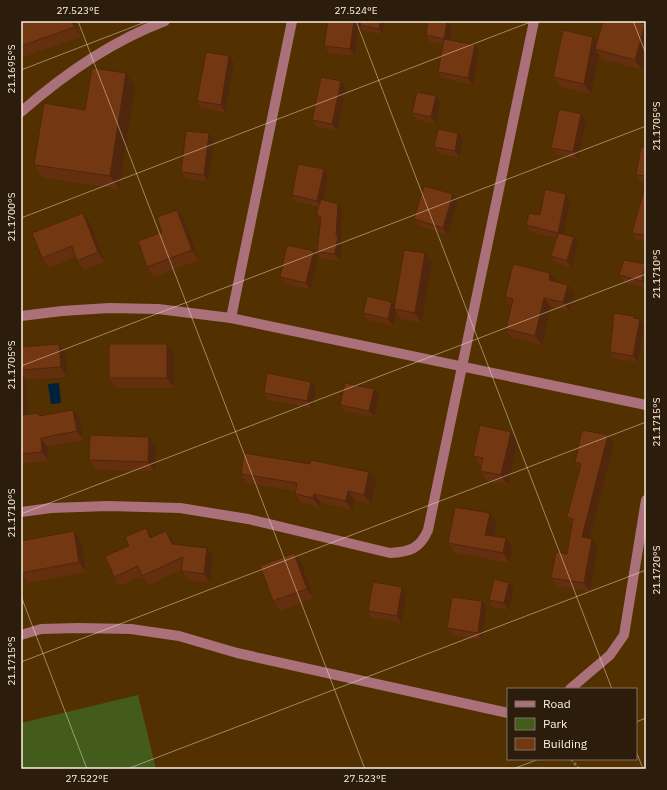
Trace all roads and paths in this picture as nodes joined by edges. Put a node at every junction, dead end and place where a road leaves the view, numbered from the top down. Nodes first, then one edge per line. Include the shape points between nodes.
1 (165, 21) edge
2 (292, 21) edge
3 (534, 21) edge
4 (21, 112) edge
5 (21, 316) edge
6 (231, 318) junction
7 (463, 366) junction
8 (646, 405) edge
9 (646, 500) edge
10 (21, 512) edge
11 (21, 635) edge
12 (571, 688) edge
13 (507, 713) edge
14 (572, 760) edge
15 (578, 769) edge

1 - 4 street via 114,45 70,74
2 - 6 street
3 - 7 street
5 - 6 street via 109,308 158,309
6 - 7 street
7 - 8 street
7 - 10 street via 428,530 423,542 403,552 390,553 248,519 180,508 108,506
9 - 12 street via 624,635 610,655
11 - 13 street via 41,629 78,628 131,629 178,636 237,653
14 - 15 path

